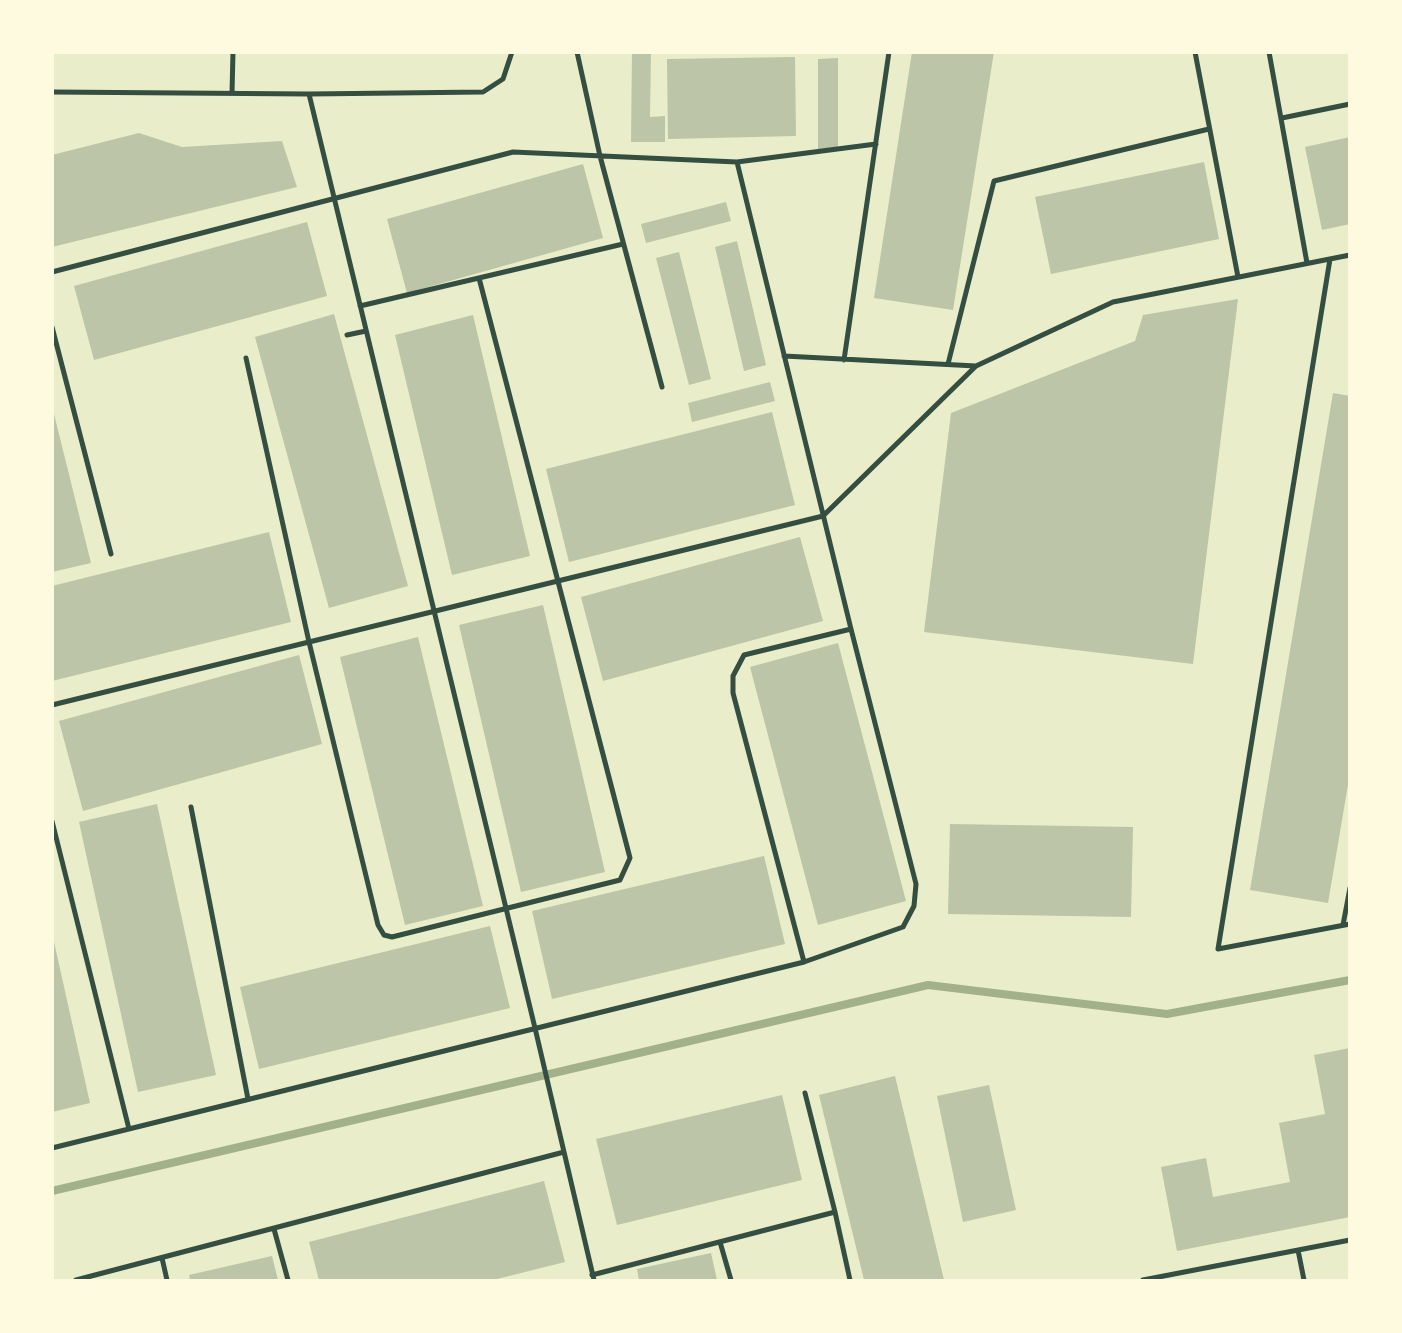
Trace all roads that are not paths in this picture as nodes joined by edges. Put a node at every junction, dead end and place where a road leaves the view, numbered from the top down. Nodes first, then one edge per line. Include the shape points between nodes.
1 (233, 52) edge
2 (512, 52) edge
3 (578, 52) edge
4 (889, 52) edge
5 (1196, 52) edge
6 (1269, 52) edge
7 (52, 92) edge
8 (232, 93) junction
9 (309, 94) junction
10 (1350, 104) edge
11 (1282, 118) junction
12 (1209, 129) junction
13 (876, 144) junction
14 (600, 156) junction
15 (737, 162) junction
16 (334, 199) junction
17 (623, 244) junction
18 (1350, 255) edge
19 (1330, 259) junction
20 (1307, 263) junction
21 (52, 272) edge
22 (1238, 277) junction
23 (479, 278) junction
24 (360, 306) junction
25 (52, 327) edge
26 (366, 331) junction
27 (347, 335) dead end
28 (784, 356) junction
29 (246, 358) dead end
30 (844, 360) junction
31 (948, 364) junction
32 (976, 366) junction
33 (662, 387) dead end
34 (823, 516) junction
35 (112, 554) dead end
36 (558, 581) junction
37 (434, 612) junction
38 (851, 629) junction
39 (309, 642) junction
40 (52, 705) edge
41 (191, 807) dead end
42 (52, 821) edge
43 (1350, 888) edge
44 (506, 909) junction
45 (1346, 924) edge
46 (804, 962) junction
47 (535, 1028) junction
48 (805, 1093) dead end
49 (248, 1099) junction
50 (129, 1129) junction
51 (52, 1148) edge
52 (564, 1152) junction
53 (835, 1212) junction
54 (274, 1228) junction
55 (1350, 1240) edge
56 (720, 1242) junction
57 (1298, 1250) junction
58 (162, 1258) junction
59 (593, 1278) edge
60 (1174, 1278) edge
61 (76, 1280) edge
62 (167, 1280) edge
63 (288, 1280) edge
64 (731, 1280) edge
65 (850, 1280) edge
66 (1143, 1280) edge
67 (1304, 1280) edge

1 - 8 street
2 - 9 street via 503,79 483,92
3 - 14 street
4 - 13 street
5 - 12 street
6 - 11 street
7 - 8 street
8 - 9 street
9 - 16 street
10 - 11 street
11 - 20 street
12 - 22 street
12 - 31 street via 994,180
13 - 15 street
13 - 30 street
14 - 15 street
14 - 16 street via 513,152
14 - 17 street
15 - 28 street
16 - 21 street
16 - 24 street
17 - 23 street
17 - 33 street
18 - 19 street
19 - 20 street
19 - 45 street via 1218,949
20 - 22 street
22 - 32 street via 1113,302
23 - 24 street
23 - 36 street
24 - 26 street
25 - 35 street
26 - 27 street
26 - 37 street
28 - 30 street
28 - 34 street
29 - 39 street
30 - 31 street
31 - 32 street
32 - 34 street
34 - 36 street
34 - 38 street
36 - 37 street
36 - 44 street via 630,858 620,880
37 - 39 street
37 - 44 street
38 - 46 street via 916,884 914,906 903,927
38 - 46 street via 744,655 734,676 733,693
39 - 40 street
39 - 44 street via 378,925 384,935 392,937
41 - 49 street
42 - 50 street
43 - 45 street
44 - 47 street
46 - 47 street
47 - 49 street
47 - 52 street
48 - 53 street
49 - 50 street
50 - 51 street
52 - 54 street
52 - 59 street
53 - 56 street
53 - 65 street
54 - 58 street
54 - 63 street
55 - 57 street
56 - 59 street
56 - 64 street
57 - 60 street
57 - 67 street
58 - 61 street
58 - 62 street
60 - 66 street

